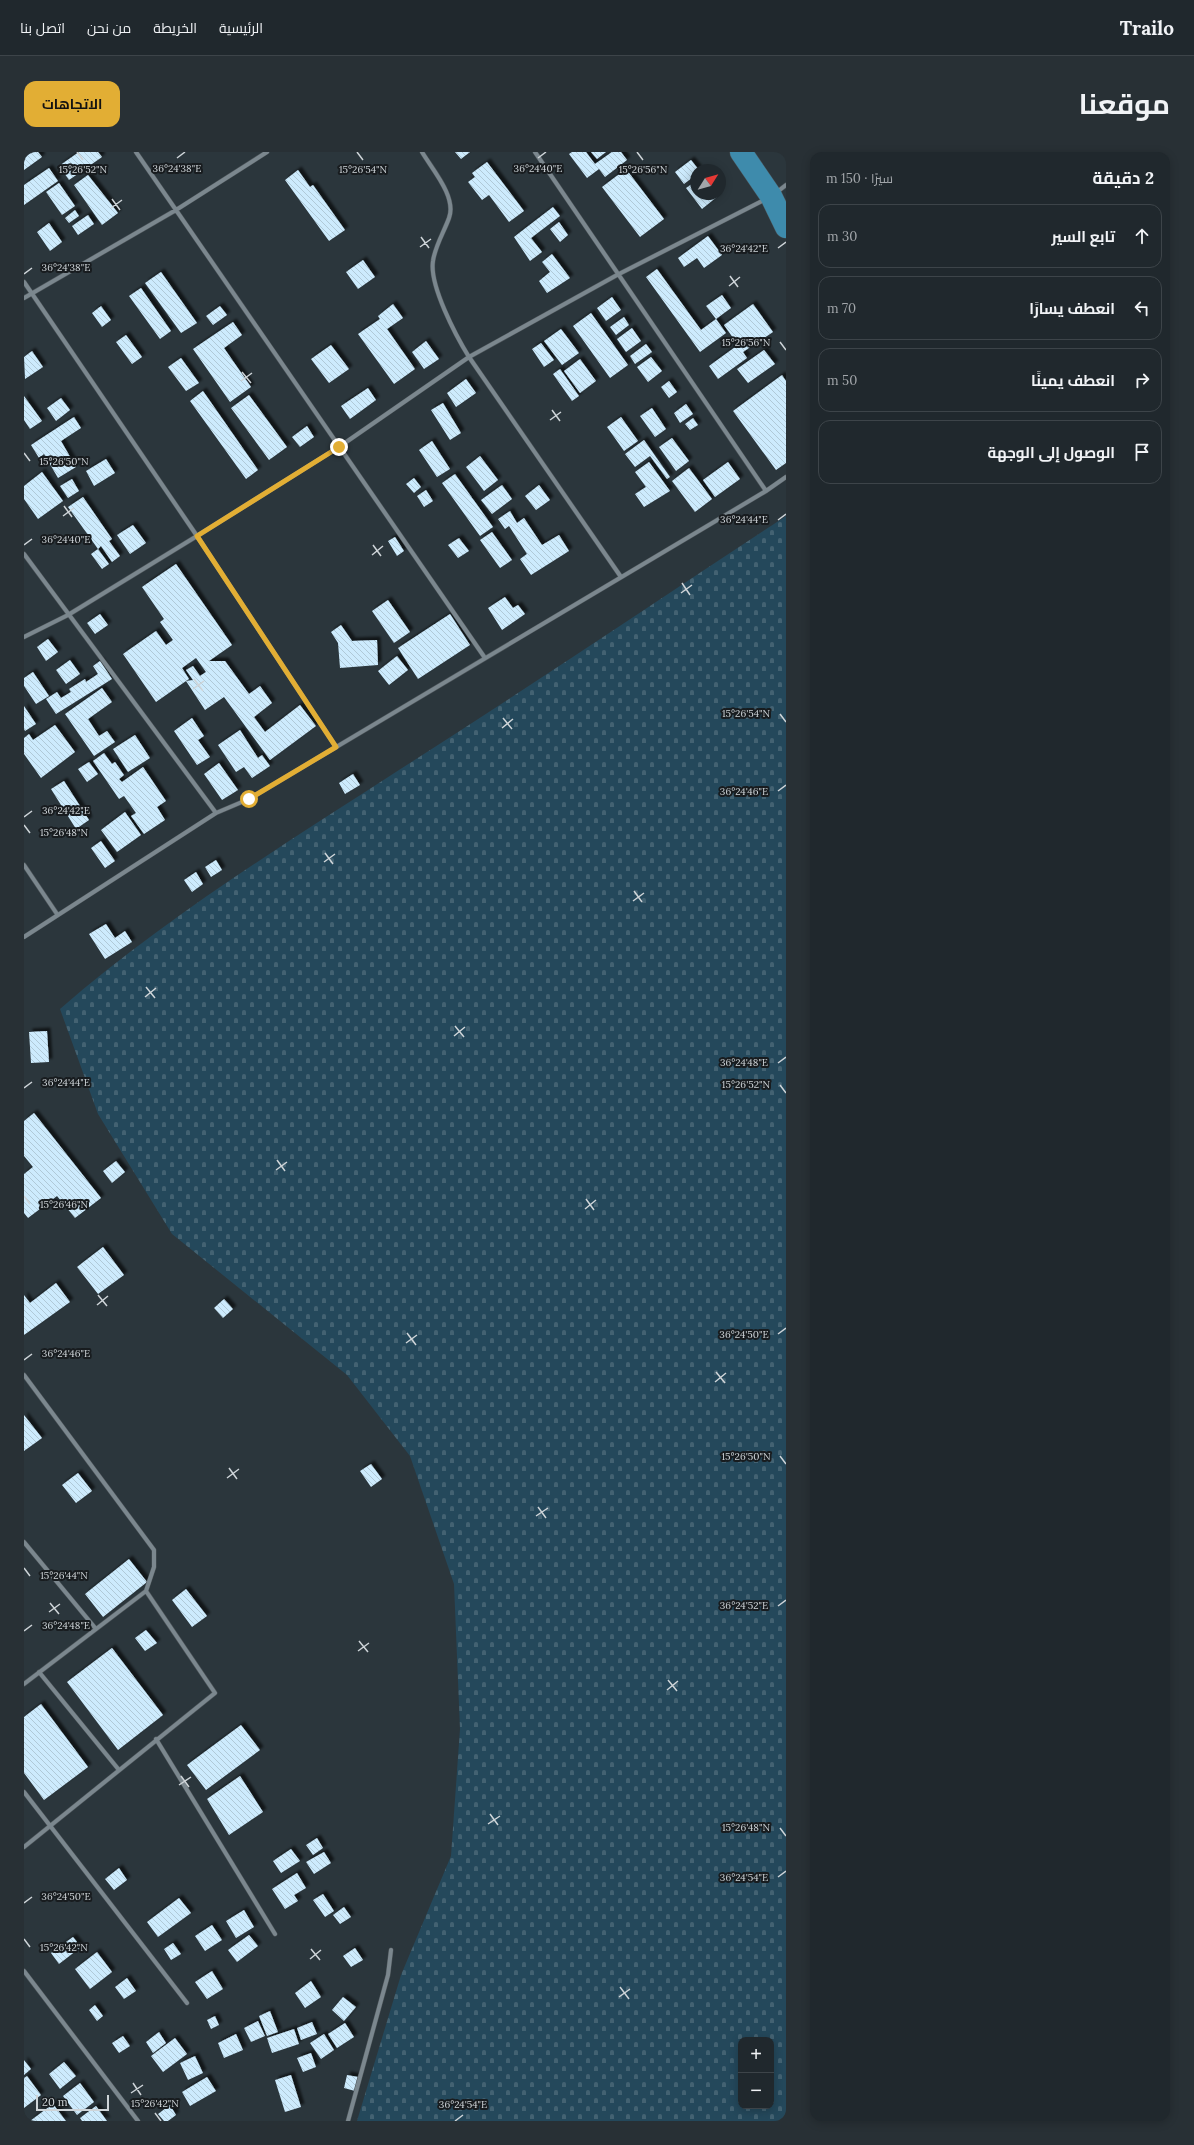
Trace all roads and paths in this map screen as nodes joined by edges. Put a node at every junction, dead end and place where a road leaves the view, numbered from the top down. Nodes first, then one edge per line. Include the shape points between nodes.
1 (136, 152) edge
2 (268, 152) edge
3 (422, 152) edge
4 (535, 152) edge
5 (741, 152) edge
6 (779, 190) edge
7 (176, 210) junction
8 (786, 226) edge
9 (618, 275) junction
10 (24, 282) edge
11 (32, 294) junction
12 (24, 298) edge
13 (469, 357) junction
14 (339, 447) junction
15 (786, 477) edge
16 (766, 491) junction
17 (197, 536) junction
18 (24, 554) edge
19 (621, 577) junction
20 (68, 615) junction
21 (24, 637) edge
22 (485, 658) junction
23 (336, 747) junction
24 (216, 813) junction
25 (24, 866) edge
26 (57, 914) junction
27 (24, 937) edge
28 (24, 1375) edge
29 (24, 1542) edge
30 (146, 1591) junction
31 (96, 1629) junction
32 (39, 1672) junction
33 (24, 1684) edge
34 (156, 1739) junction
35 (119, 1770) junction
36 (24, 1792) edge
37 (51, 1826) junction
38 (24, 1847) edge
39 (275, 1934) dead end
40 (391, 1950) dead end
41 (24, 1971) edge
42 (187, 2003) dead end
43 (138, 2121) edge
44 (348, 2121) edge

1 - 7 street
2 - 7 street
3 - 13 street via 451,204 450,215 432,261 433,273 451,326
4 - 9 street
5 - 6 main road
6 - 8 main road
6 - 9 street
7 - 11 street
7 - 14 street
9 - 13 street
9 - 16 street
10 - 11 street
11 - 12 street
11 - 17 street
13 - 14 street
13 - 19 street
14 - 17 street
14 - 22 street
15 - 16 street
16 - 19 street
17 - 20 street
17 - 23 street
18 - 20 street
19 - 22 street
20 - 21 street
20 - 24 street
22 - 23 street
23 - 24 street via 249,799
24 - 26 street
25 - 26 street
26 - 27 street
28 - 30 street via 154,1550 154,1567
29 - 31 street
30 - 31 street
30 - 34 street via 215,1694
31 - 32 street
32 - 33 street
32 - 35 street
34 - 35 street
34 - 39 street
35 - 37 street
36 - 37 street
37 - 38 street
37 - 42 street
40 - 44 street via 388,1974
41 - 43 street

